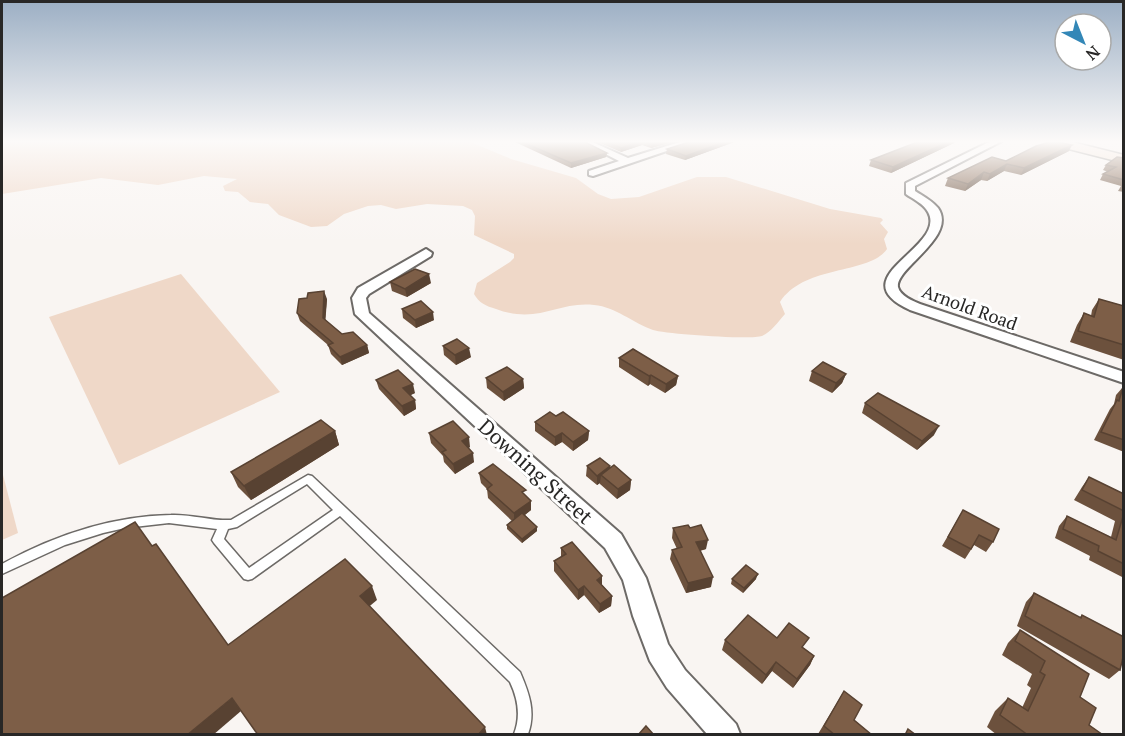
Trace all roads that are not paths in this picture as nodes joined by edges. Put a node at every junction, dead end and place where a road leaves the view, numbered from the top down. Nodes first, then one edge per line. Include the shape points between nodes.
1 (928, 175) edge
2 (426, 253) dead end
3 (1124, 378) edge
4 (341, 510) junction
5 (224, 525) junction
6 (2, 568) edge
7 (521, 735) edge
8 (726, 735) edge

1 - 3 street, Arnold Road via 910,184 910,192 933,211 937,222 932,234 894,277 893,292 902,301 934,314
2 - 8 street, Downing Street via 363,291 359,298 362,314 612,541 634,578 659,652 676,679
4 - 5 lane via 308,479 243,520
4 - 5 lane via 248,575 218,540
4 - 7 lane via 515,677 524,697 526,724
5 - 6 lane via 169,519 98,529

